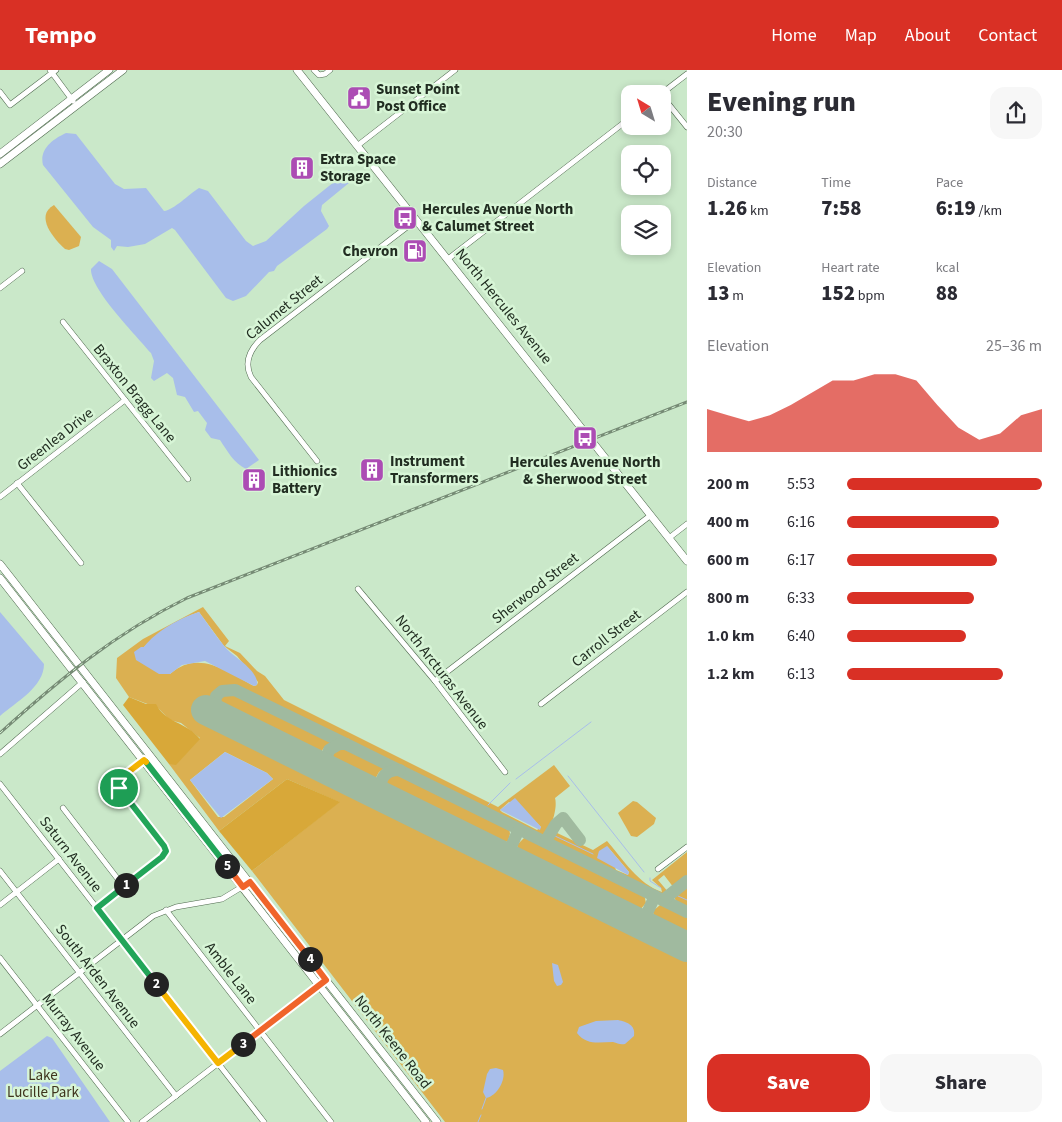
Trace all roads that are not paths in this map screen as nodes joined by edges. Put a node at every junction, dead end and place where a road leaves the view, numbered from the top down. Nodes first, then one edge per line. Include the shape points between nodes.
1 (108, 70) edge
2 (123, 70) edge
3 (297, 70) edge
4 (314, 70) edge
5 (330, 70) edge
6 (455, 70) edge
7 (53, 71) edge
8 (687, 74) edge
9 (671, 87) edge
10 (0, 92) edge
11 (71, 98) junction
12 (77, 105) junction
13 (671, 107) edge
14 (621, 125) edge
15 (687, 127) edge
16 (357, 146) junction
17 (0, 154) edge
18 (0, 164) edge
19 (416, 220) junction
20 (448, 259) junction
21 (22, 271) dead end
22 (0, 288) edge
23 (63, 322) dead end
24 (125, 400) junction
25 (317, 461) dead end
26 (188, 479) dead end
27 (18, 484) junction
28 (0, 497) edge
29 (651, 515) junction
30 (687, 524) edge
31 (669, 538) junction
32 (687, 561) edge
33 (81, 563) dead end
34 (0, 564) edge
35 (0, 578) edge
36 (358, 589) dead end
37 (687, 592) edge
38 (83, 682) junction
39 (435, 682) junction
40 (541, 704) dead end
41 (0, 754) edge
42 (144, 760) junction
43 (505, 772) dead end
44 (0, 784) edge
45 (63, 808) dead end
46 (687, 847) edge
47 (59, 859) junction
48 (658, 869) dead end
49 (0, 871) edge
50 (250, 882) junction
51 (124, 887) junction
52 (243, 887) junction
53 (17, 892) junction
54 (0, 905) edge
55 (97, 908) junction
56 (166, 910) junction
57 (122, 940) junction
58 (0, 958) edge
59 (80, 973) junction
60 (326, 980) junction
61 (320, 985) junction
62 (38, 1006) junction
63 (260, 1031) junction
64 (0, 1034) edge
65 (218, 1063) junction
66 (176, 1096) junction
67 (128, 1122) edge
68 (142, 1122) edge
69 (264, 1122) edge
70 (331, 1122) edge
71 (426, 1122) edge
72 (437, 1122) edge

1 - 11 main road
2 - 12 main road
3 - 16 main road, North Hercules Avenue
4 - 5 street via 319,75
6 - 16 street
7 - 10 street via 10,105
7 - 11 street
8 - 9 street
11 - 12 street
11 - 17 main road
12 - 18 main road
13 - 15 street
14 - 20 street
16 - 19 main road, North Hercules Avenue
19 - 20 main road, North Hercules Avenue
19 - 25 street, Calumet Street via 260,340 250,352 248,366 251,378
20 - 29 main road, North Hercules Avenue
21 - 22 street
23 - 24 street, Braxton Bragg Lane
24 - 26 street, Braxton Bragg Lane
24 - 27 street, Greenlea Drive
27 - 28 street, Greenlea Drive
27 - 33 street
29 - 31 main road, North Hercules Avenue
29 - 39 street, Sherwood Street
30 - 31 street
31 - 32 main road, North Hercules Avenue
34 - 50 main road, North Keene Road
35 - 38 main road, North Keene Road
36 - 39 street, North Arcturas Avenue
37 - 40 street, Carroll Street
38 - 41 street
38 - 42 main road, North Keene Road
39 - 43 street, North Arcturas Avenue
42 - 51 street via 122,777 119,788 166,851
42 - 52 main road, North Keene Road
44 - 47 street, Saturn Avenue
45 - 51 street
46 - 48 street
47 - 53 street
47 - 55 street, Saturn Avenue
49 - 53 street, South Arden Avenue
50 - 52 street
50 - 60 main road, North Keene Road
51 - 55 street
52 - 56 street via 222,899
52 - 61 main road, North Keene Road
53 - 54 street
53 - 59 street, South Arden Avenue
55 - 57 street, Saturn Avenue
56 - 57 street
56 - 63 street, Amble Lane
57 - 59 street
57 - 65 street, Saturn Avenue
58 - 62 street, Murray Avenue
59 - 62 street
59 - 66 street, South Arden Avenue
60 - 61 street
60 - 72 main road, North Keene Road
61 - 63 street
61 - 71 main road, North Keene Road
62 - 64 street
62 - 67 street, Murray Avenue
63 - 65 street
63 - 70 street, Amble Lane
65 - 66 street
65 - 69 street, Saturn Avenue
66 - 68 street

